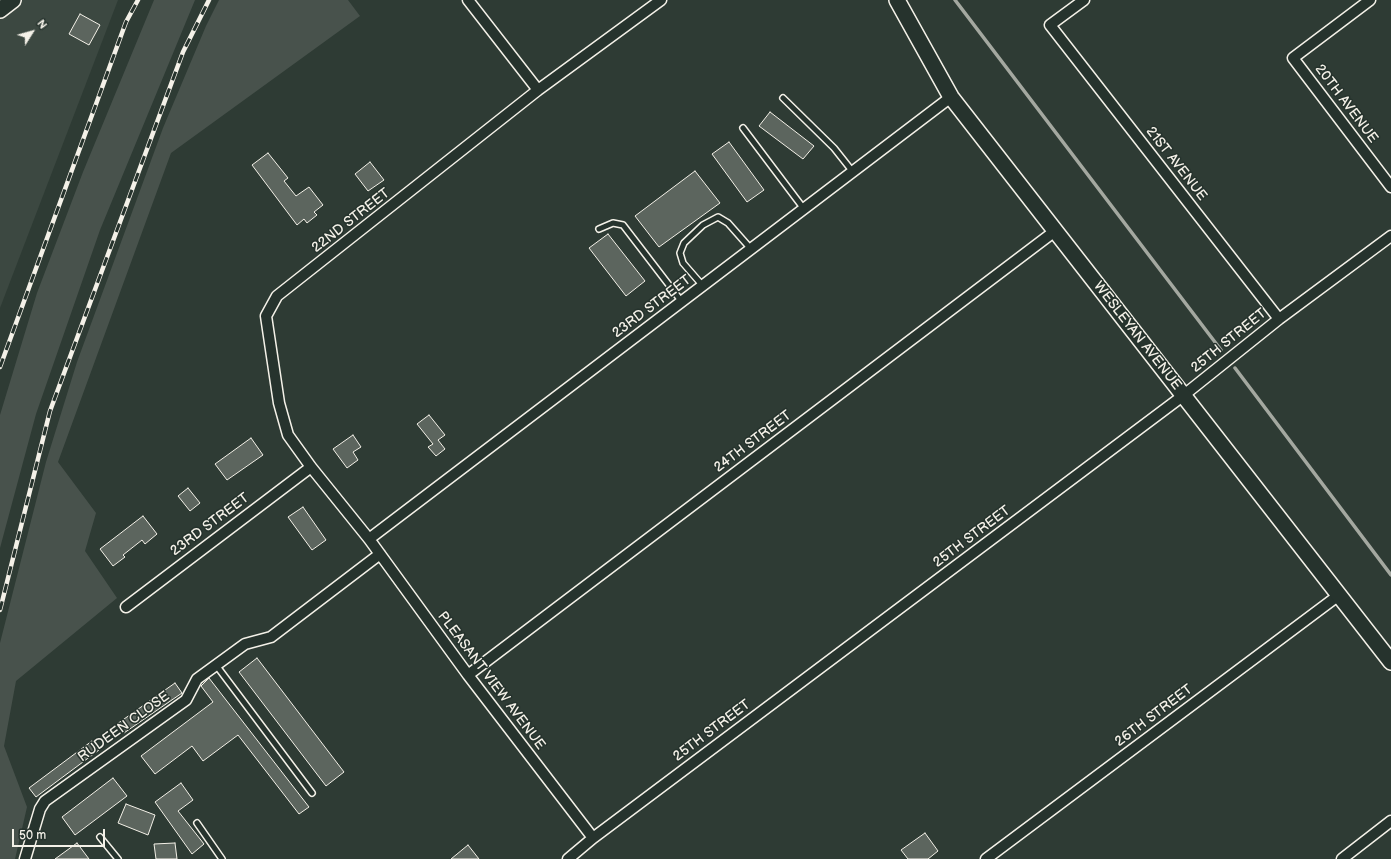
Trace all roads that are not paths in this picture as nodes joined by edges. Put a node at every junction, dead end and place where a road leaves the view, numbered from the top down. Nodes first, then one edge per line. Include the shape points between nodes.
1 (14, 0) edge
2 (468, 0) edge
3 (661, 0) edge
4 (897, 0) edge
5 (1084, 0) edge
6 (1370, 0) edge
7 (0, 10) edge
8 (538, 90) junction
9 (951, 97) junction
10 (783, 98) dead end
11 (743, 128) dead end
12 (853, 172) junction
13 (1391, 187) edge
14 (804, 209) junction
15 (599, 229) dead end
16 (1055, 231) junction
17 (1391, 236) edge
18 (751, 249) junction
19 (703, 286) junction
20 (682, 302) junction
21 (1279, 319) junction
22 (1184, 396) junction
23 (311, 467) junction
24 (369, 539) junction
25 (380, 554) junction
26 (1339, 595) junction
27 (126, 606) dead end
28 (1391, 662) edge
29 (216, 665) junction
30 (468, 675) junction
31 (312, 794) dead end
32 (1391, 821) edge
33 (197, 823) dead end
34 (100, 837) dead end
35 (593, 838) junction
36 (25, 859) edge
37 (118, 859) edge
38 (221, 859) edge
39 (568, 859) edge
40 (986, 859) edge
41 (1342, 859) edge

1 - 7 street
2 - 8 street
3 - 8 street, 22ND STREET
4 - 9 street, WESLEYAN AVENUE
5 - 21 street, 21ST AVENUE via 1050,25
6 - 13 street, 20TH AVENUE via 1293,58
8 - 23 street, 22ND STREET via 277,296 266,316 280,403 288,434
9 - 12 street, 23RD STREET
9 - 16 street, WESLEYAN AVENUE
10 - 12 lane via 834,148
11 - 14 lane
12 - 14 street, 23RD STREET
14 - 18 street, 23RD STREET
15 - 20 lane via 614,223 623,225
16 - 22 street, WESLEYAN AVENUE
16 - 30 street, 24TH STREET
17 - 21 street, 25TH STREET
18 - 19 street, 23RD STREET
18 - 19 lane via 728,223 718,217 703,225 684,243 680,253 683,263
19 - 20 street, 23RD STREET
20 - 24 street, 23RD STREET
21 - 22 street, 25TH STREET
22 - 26 street, WESLEYAN AVENUE
22 - 35 street, 25TH STREET
23 - 24 street, 22ND STREET
23 - 27 street, 23RD STREET
24 - 25 street, PLEASANT VIEW AVENUE
25 - 29 street, RUDEEN CLOSE via 271,637 245,644
25 - 30 street, PLEASANT VIEW AVENUE
26 - 28 street, WESLEYAN AVENUE
26 - 40 street, 26TH STREET
29 - 31 lane
29 - 36 street, RUDEEN CLOSE via 197,679 186,700 45,801 40,809
30 - 35 street, PLEASANT VIEW AVENUE
32 - 41 street
33 - 38 lane
34 - 37 lane
35 - 39 street, 25TH STREET

